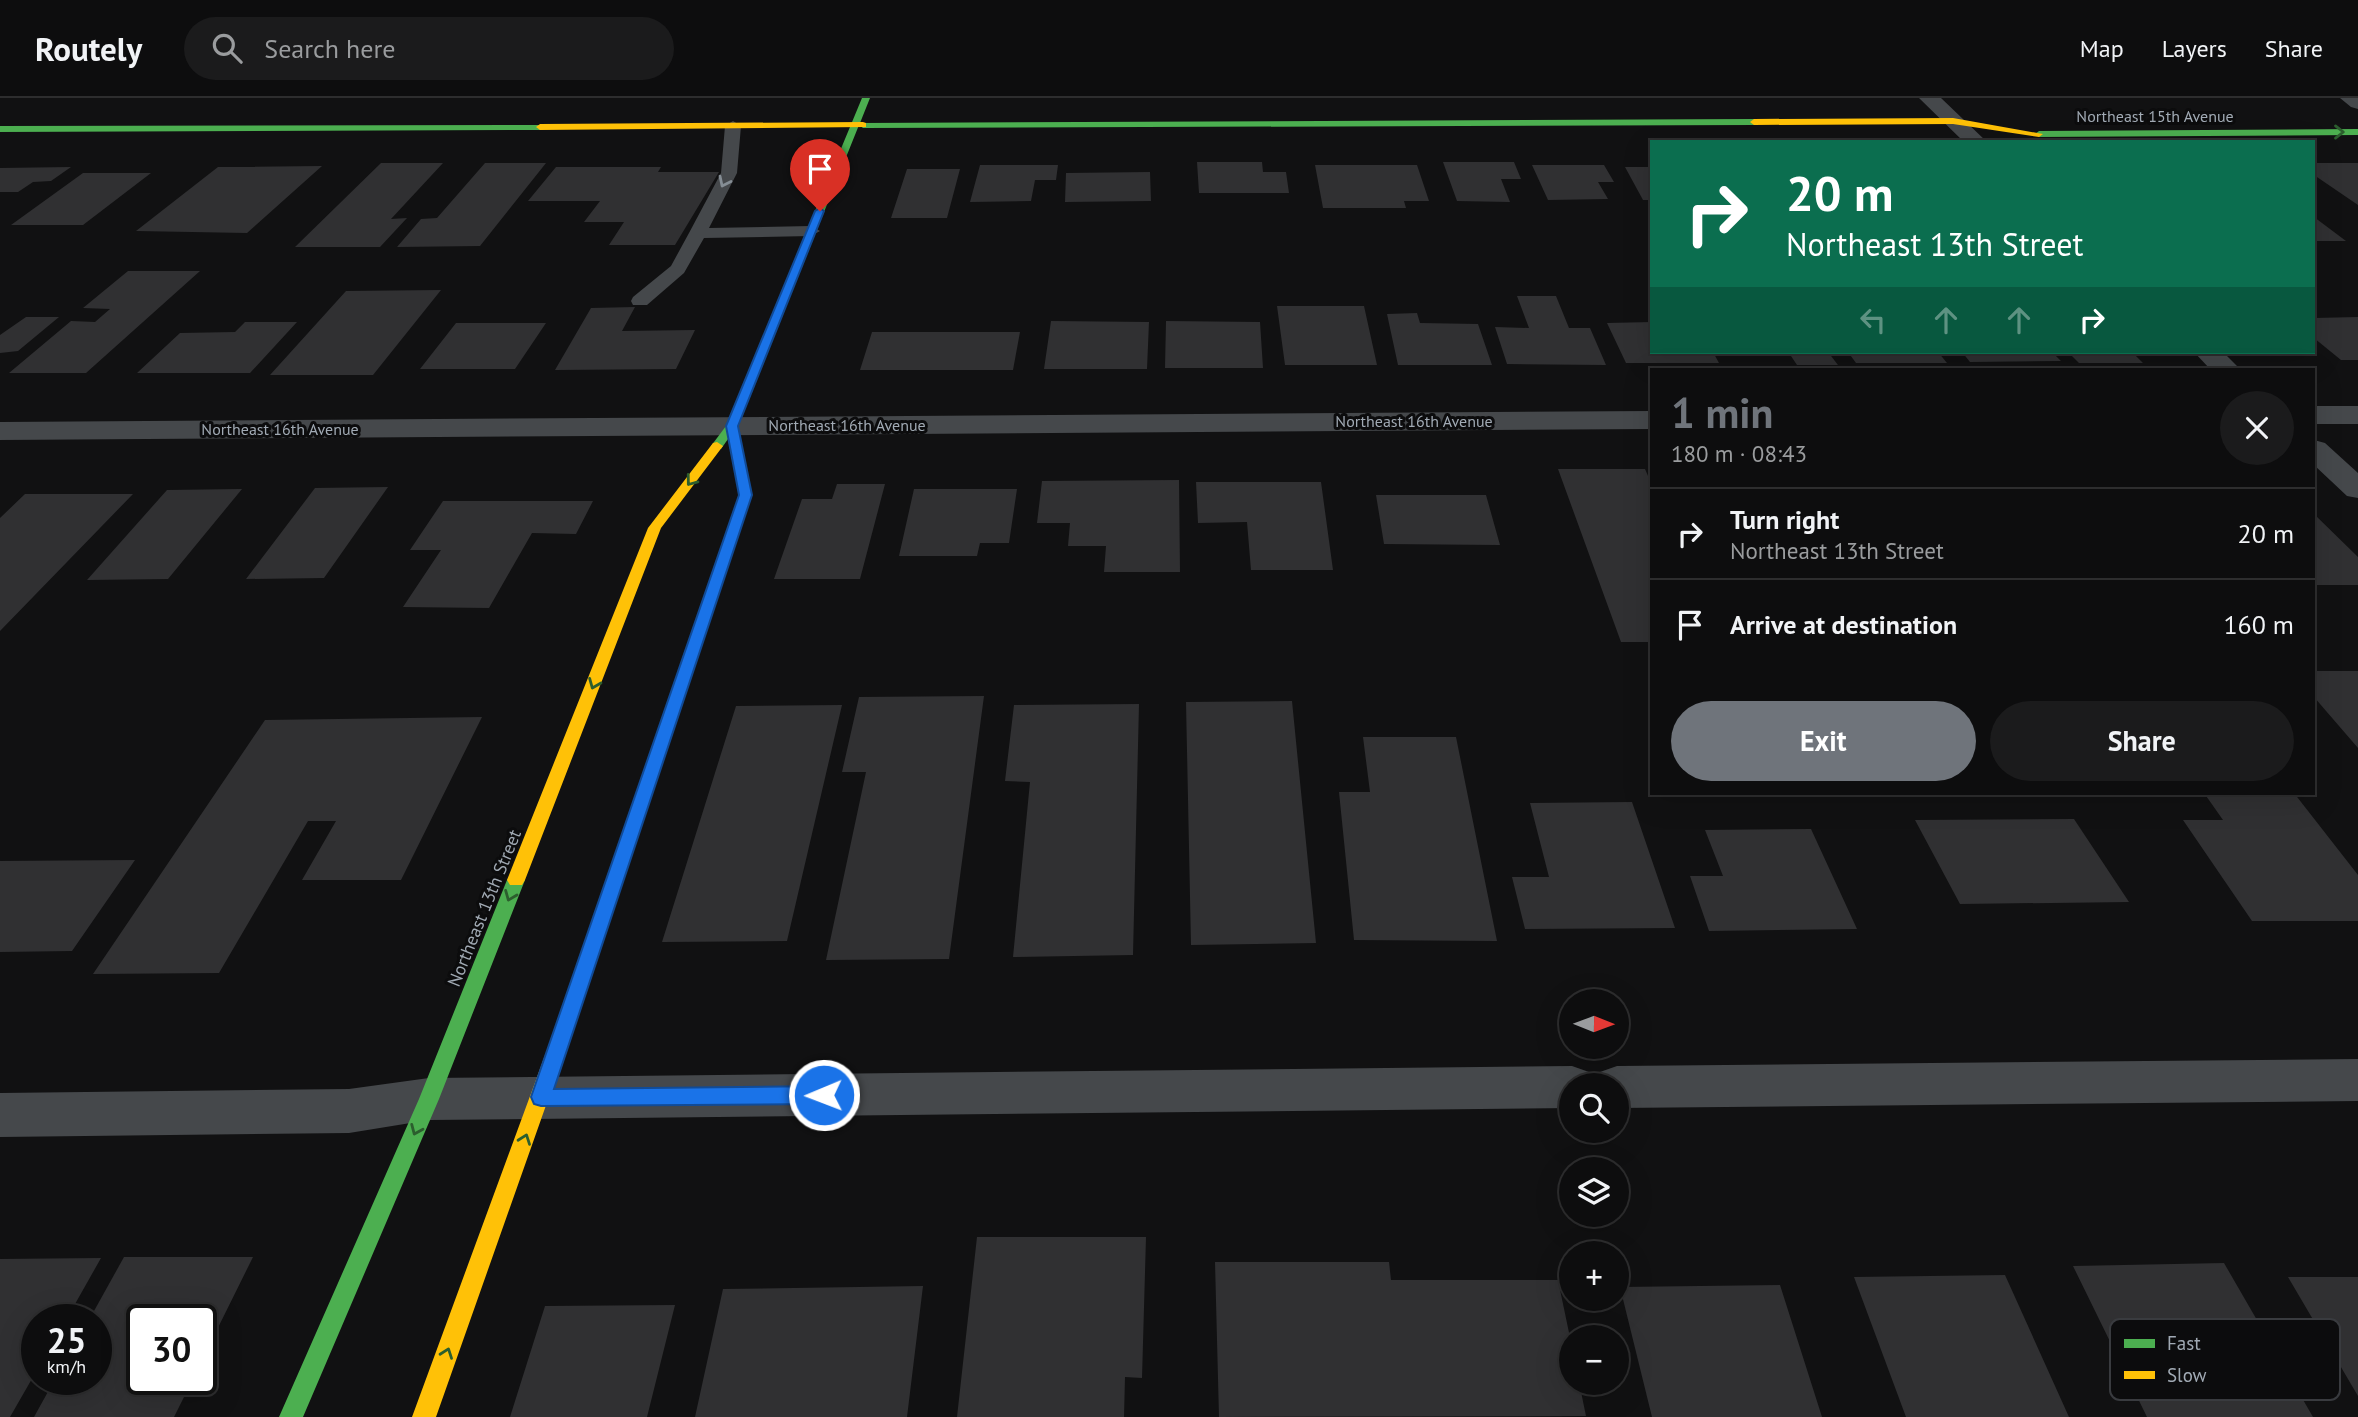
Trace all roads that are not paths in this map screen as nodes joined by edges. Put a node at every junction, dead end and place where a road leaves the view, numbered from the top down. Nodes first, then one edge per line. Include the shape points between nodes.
1 (866, 98) edge
2 (1929, 98) edge
3 (2000, 113) dead end
4 (1954, 121) junction
5 (733, 126) junction
6 (854, 126) junction
7 (0, 129) edge
8 (2358, 132) edge
9 (1975, 140) edge
10 (811, 231) junction
11 (698, 233) junction
12 (640, 301) dead end
13 (2209, 354) edge
14 (2225, 368) edge
15 (2315, 415) edge
16 (2358, 415) edge
17 (1650, 420) edge
18 (732, 426) junction
19 (0, 431) edge
20 (2315, 450) edge
21 (2358, 489) edge
22 (2358, 1080) edge
23 (1559, 1087) edge
24 (1629, 1087) edge
25 (541, 1097) junction
26 (429, 1099) junction
27 (0, 1115) edge
28 (292, 1417) edge
29 (424, 1417) edge

1 - 6 street, Northeast 13th Street
2 - 4 street
3 - 4 street, Northeast 15th Avenue
4 - 6 street, Northeast 15th Avenue
4 -> 8 street, Northeast 15th Avenue via 2040,134
4 - 9 street
5 - 6 street, Northeast 15th Avenue
5 - 7 street, Northeast 15th Avenue
5 -> 11 lane via 729,173
6 - 10 street, Northeast 13th Street
10 - 11 lane
10 - 18 street, Northeast 13th Street
11 - 12 lane via 678,269
13 - 14 street
15 - 16 street
17 - 18 street, Northeast 16th Avenue
18 - 19 street, Northeast 16th Avenue
18 - 25 street via 745,495
18 -> 26 street, Northeast 13th Street via 656,528
20 - 21 street
22 - 24 street
23 - 25 street
25 - 26 street
29 -> 25 street
26 - 27 street via 349,1111
26 -> 28 street, Northeast 13th Street

